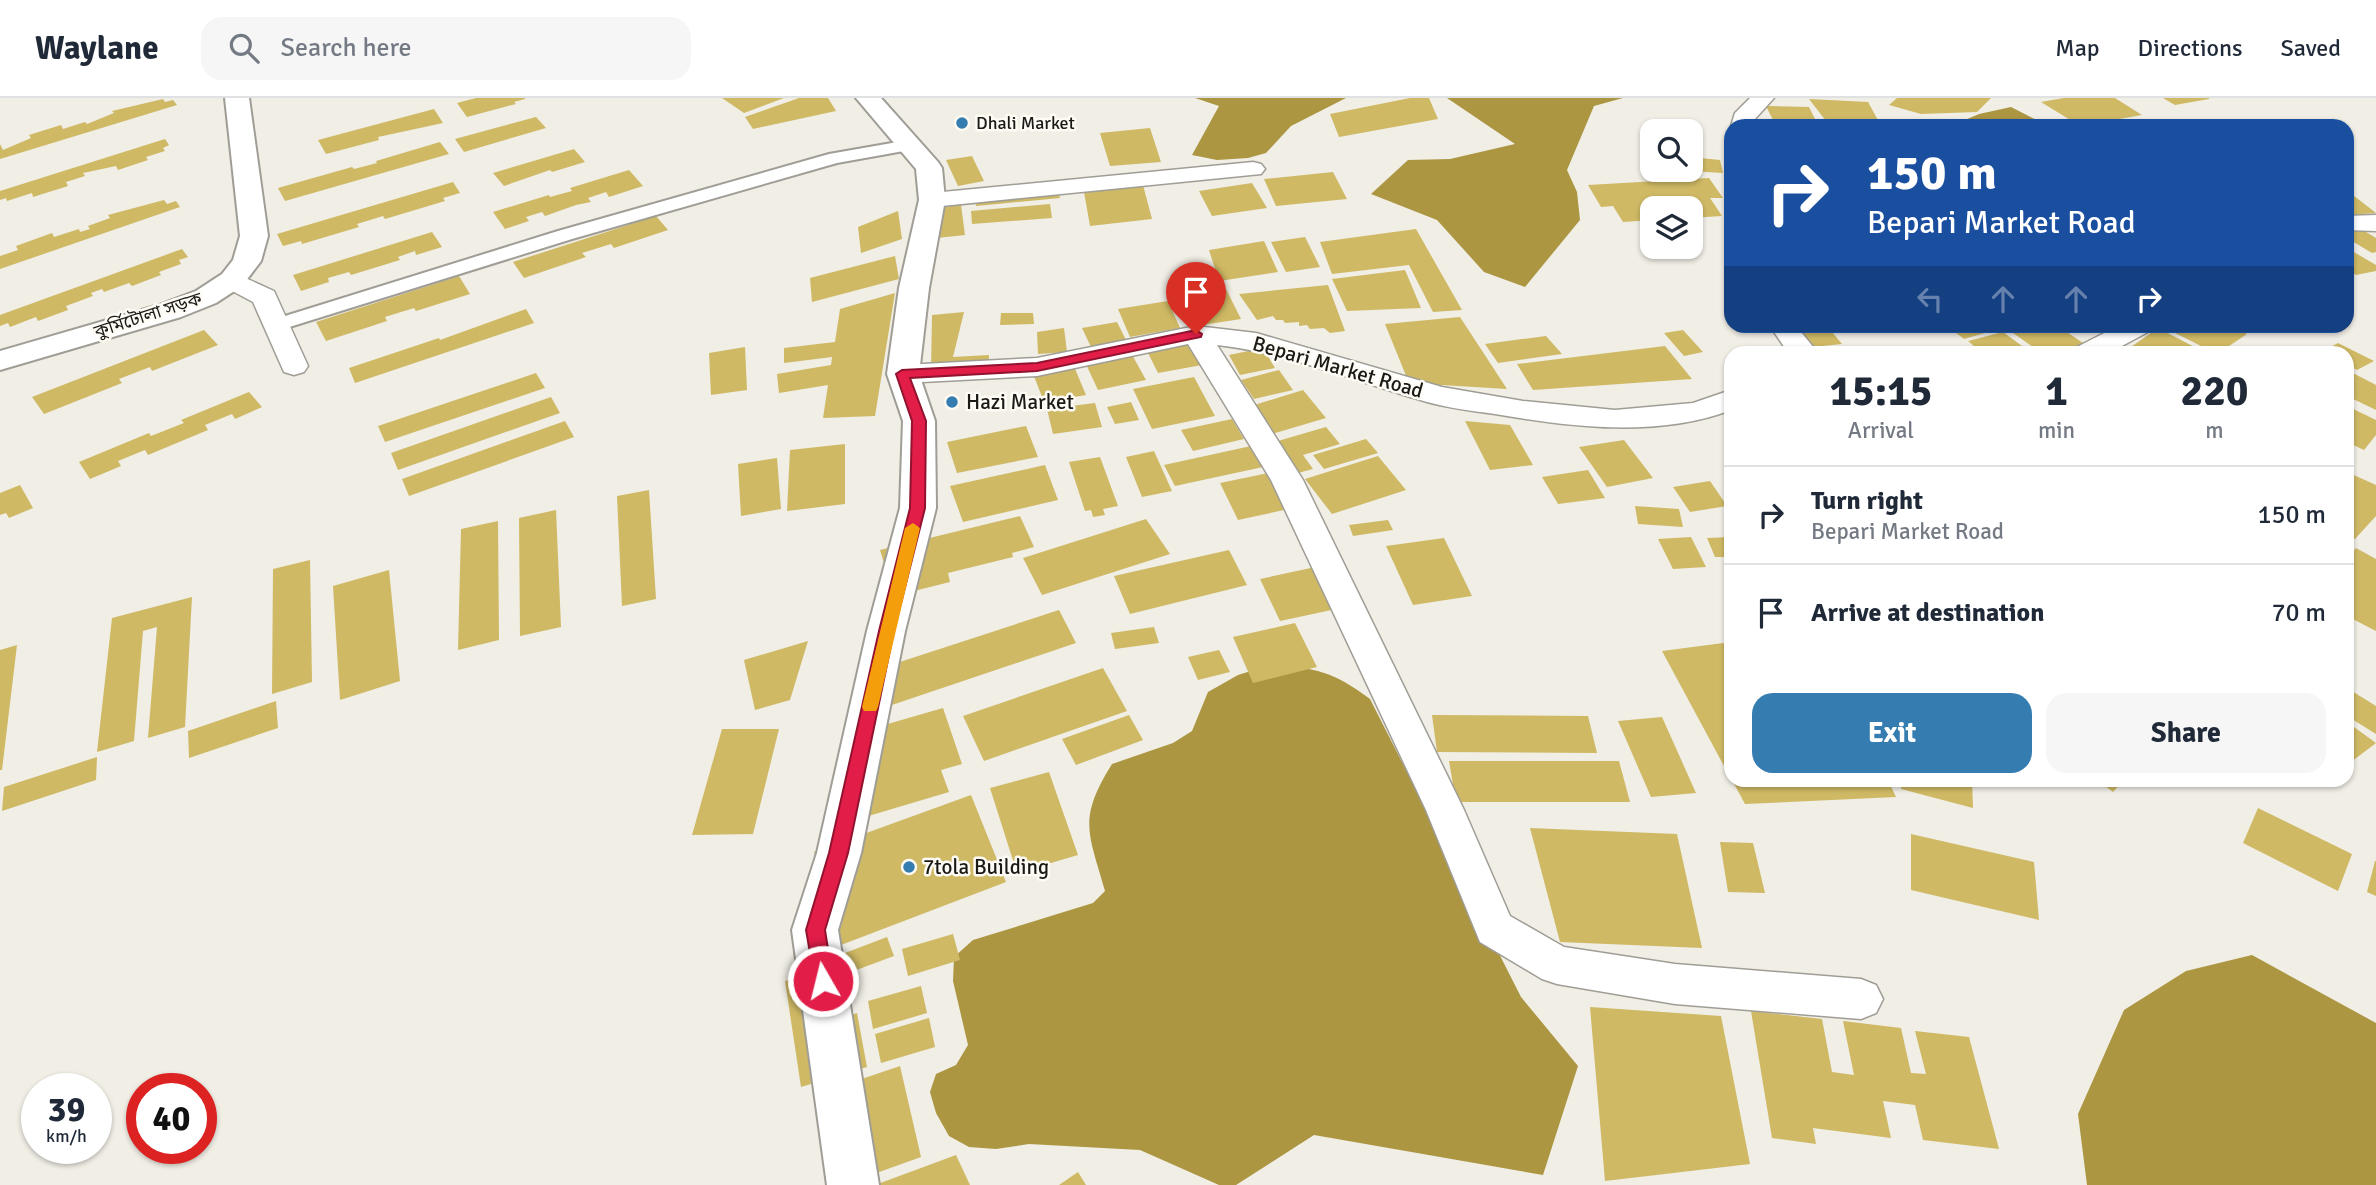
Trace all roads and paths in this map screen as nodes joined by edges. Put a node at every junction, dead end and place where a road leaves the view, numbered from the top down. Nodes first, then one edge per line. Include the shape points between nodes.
1 (237, 98) edge
2 (868, 98) edge
3 (1763, 98) edge
4 (1743, 119) edge
5 (909, 145) junction
6 (1253, 169) dead end
7 (932, 200) junction
8 (2354, 223) edge
9 (2376, 223) edge
10 (232, 280) junction
11 (276, 325) junction
12 (2125, 333) edge
13 (1196, 334) junction
14 (2100, 346) edge
15 (0, 361) edge
16 (294, 366) dead end
17 (902, 374) junction
18 (1724, 402) edge
19 (1861, 999) dead end
20 (853, 1185) edge

1 - 10 street, কুর্মিটোলা সড়ক via 254,236 247,261
2 - 5 street
3 - 4 street
5 - 7 street via 929,168
5 - 11 street via 810,166 565,235
6 - 7 street
7 - 17 street
8 - 9 street
10 - 11 street via 265,298
10 - 15 street, কুর্মিটোলা সড়ক via 206,297 170,311
11 - 16 street
12 - 14 street
13 - 17 street, Bepari Market Road via 1037,367
13 - 18 street, Bepari Market Road via 1256,341 1439,397 1523,410 1615,419 1697,412
13 - 19 street via 1287,480 1445,810 1495,929 1557,965 1675,984
17 - 20 street via 919,421 918,508 839,853 816,930

